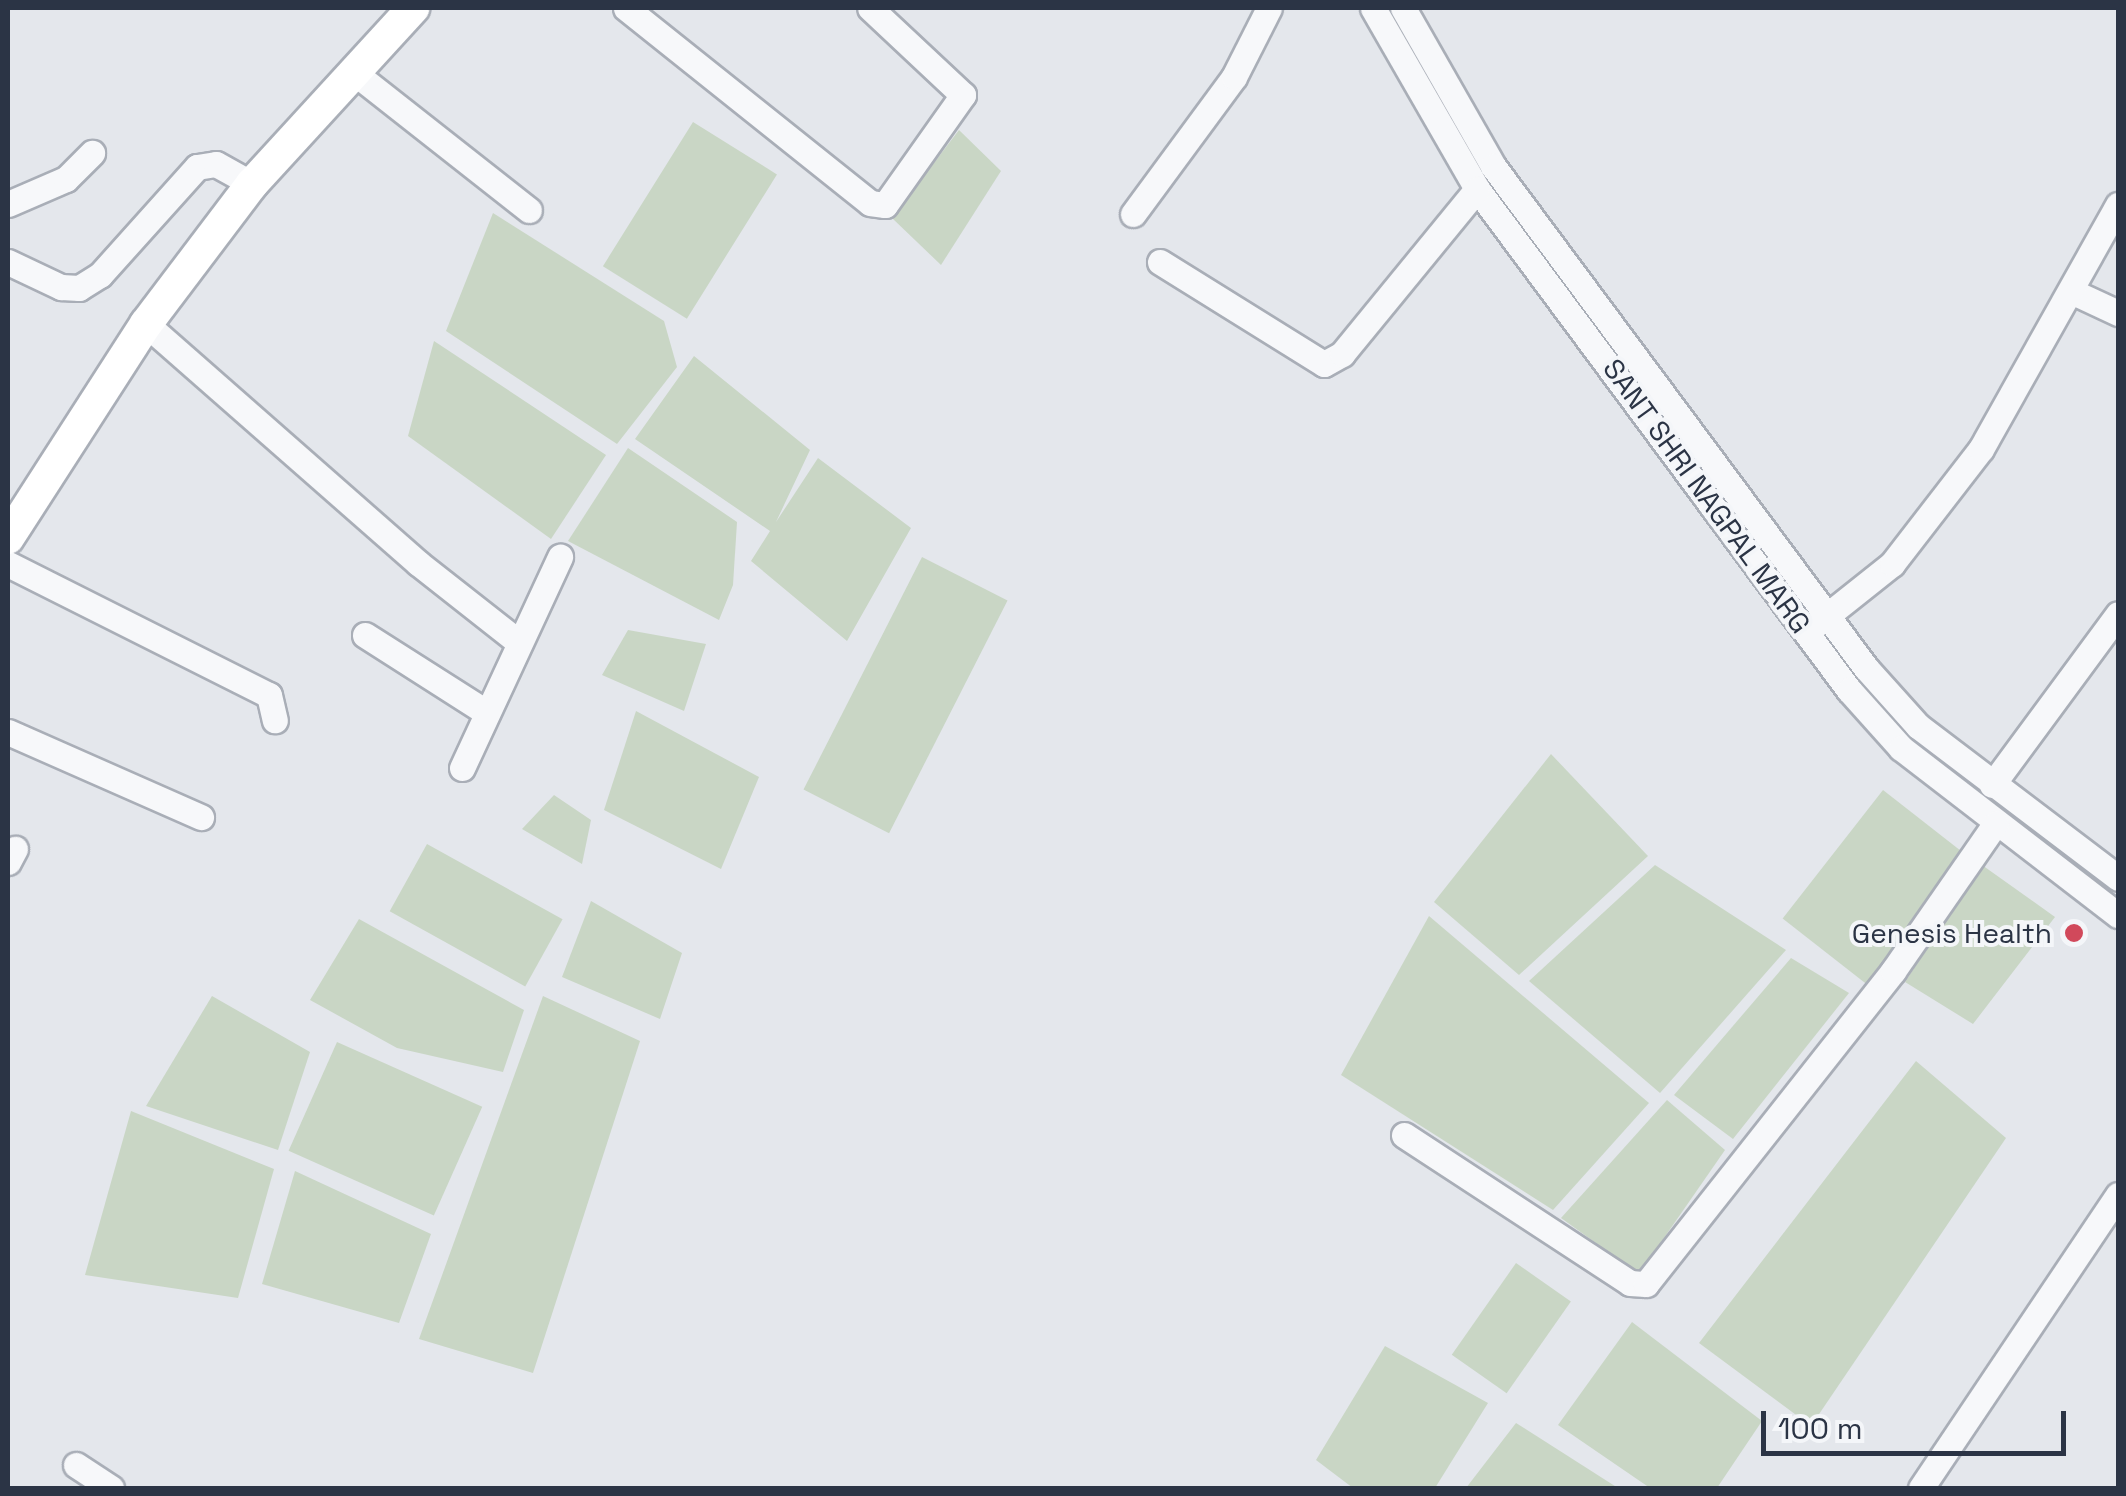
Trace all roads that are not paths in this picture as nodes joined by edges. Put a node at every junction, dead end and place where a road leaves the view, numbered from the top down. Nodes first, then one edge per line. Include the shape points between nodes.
1 (413, 8) edge
2 (626, 8) edge
3 (870, 8) edge
4 (1269, 8) edge
5 (1373, 8) edge
6 (1402, 8) edge
7 (356, 74) junction
8 (92, 152) dead end
9 (252, 184) junction
10 (1477, 189) junction
11 (8, 204) edge
12 (2118, 205) edge
13 (529, 210) dead end
14 (1133, 214) dead end
15 (8, 262) edge
16 (1160, 262) dead end
17 (2073, 292) junction
18 (2118, 313) edge
19 (146, 324) junction
20 (8, 538) edge
21 (560, 557) dead end
22 (8, 564) edge
23 (2118, 614) edge
24 (1829, 617) junction
25 (1806, 631) junction
26 (365, 635) dead end
27 (518, 641) junction
28 (486, 712) junction
29 (276, 720) dead end
30 (8, 732) edge
31 (462, 768) dead end
32 (1992, 786) junction
33 (201, 817) dead end
34 (1996, 823) junction
35 (2118, 878) edge
36 (2118, 915) edge
37 (1404, 1135) dead end
38 (2118, 1196) edge
39 (76, 1465) dead end
40 (111, 1488) edge
41 (1921, 1488) edge

1 - 7 main road
2 - 3 street via 870,203 885,205 963,95
4 - 14 street via 1234,76
5 - 10 street, SANT SHRI NAGPAL MARG
6 - 24 street, SANT SHRI NAGPAL MARG via 1494,166
7 - 9 main road
7 - 13 street
8 - 11 street via 66,179
9 - 15 street via 216,164 197,167 100,275 79,288 61,288
9 - 19 main road
10 - 16 street via 1342,354 1324,364
10 - 25 street, SANT SHRI NAGPAL MARG
12 - 17 street
17 - 18 street
17 - 24 street via 1981,449 1892,564
19 - 20 main road
19 - 27 street via 418,564
21 - 27 street
22 - 29 street via 269,695
23 - 32 street
24 - 25 street
24 - 32 street, SANT SHRI NAGPAL MARG via 1918,726
25 - 34 street, SANT SHRI NAGPAL MARG via 1901,748
26 - 28 street
27 - 28 street
28 - 31 street
30 - 33 street
32 - 35 street, SANT SHRI NAGPAL MARG
34 - 36 street, SANT SHRI NAGPAL MARG
34 - 37 street via 1893,971 1646,1284 1630,1283
38 - 41 street
39 - 40 street

